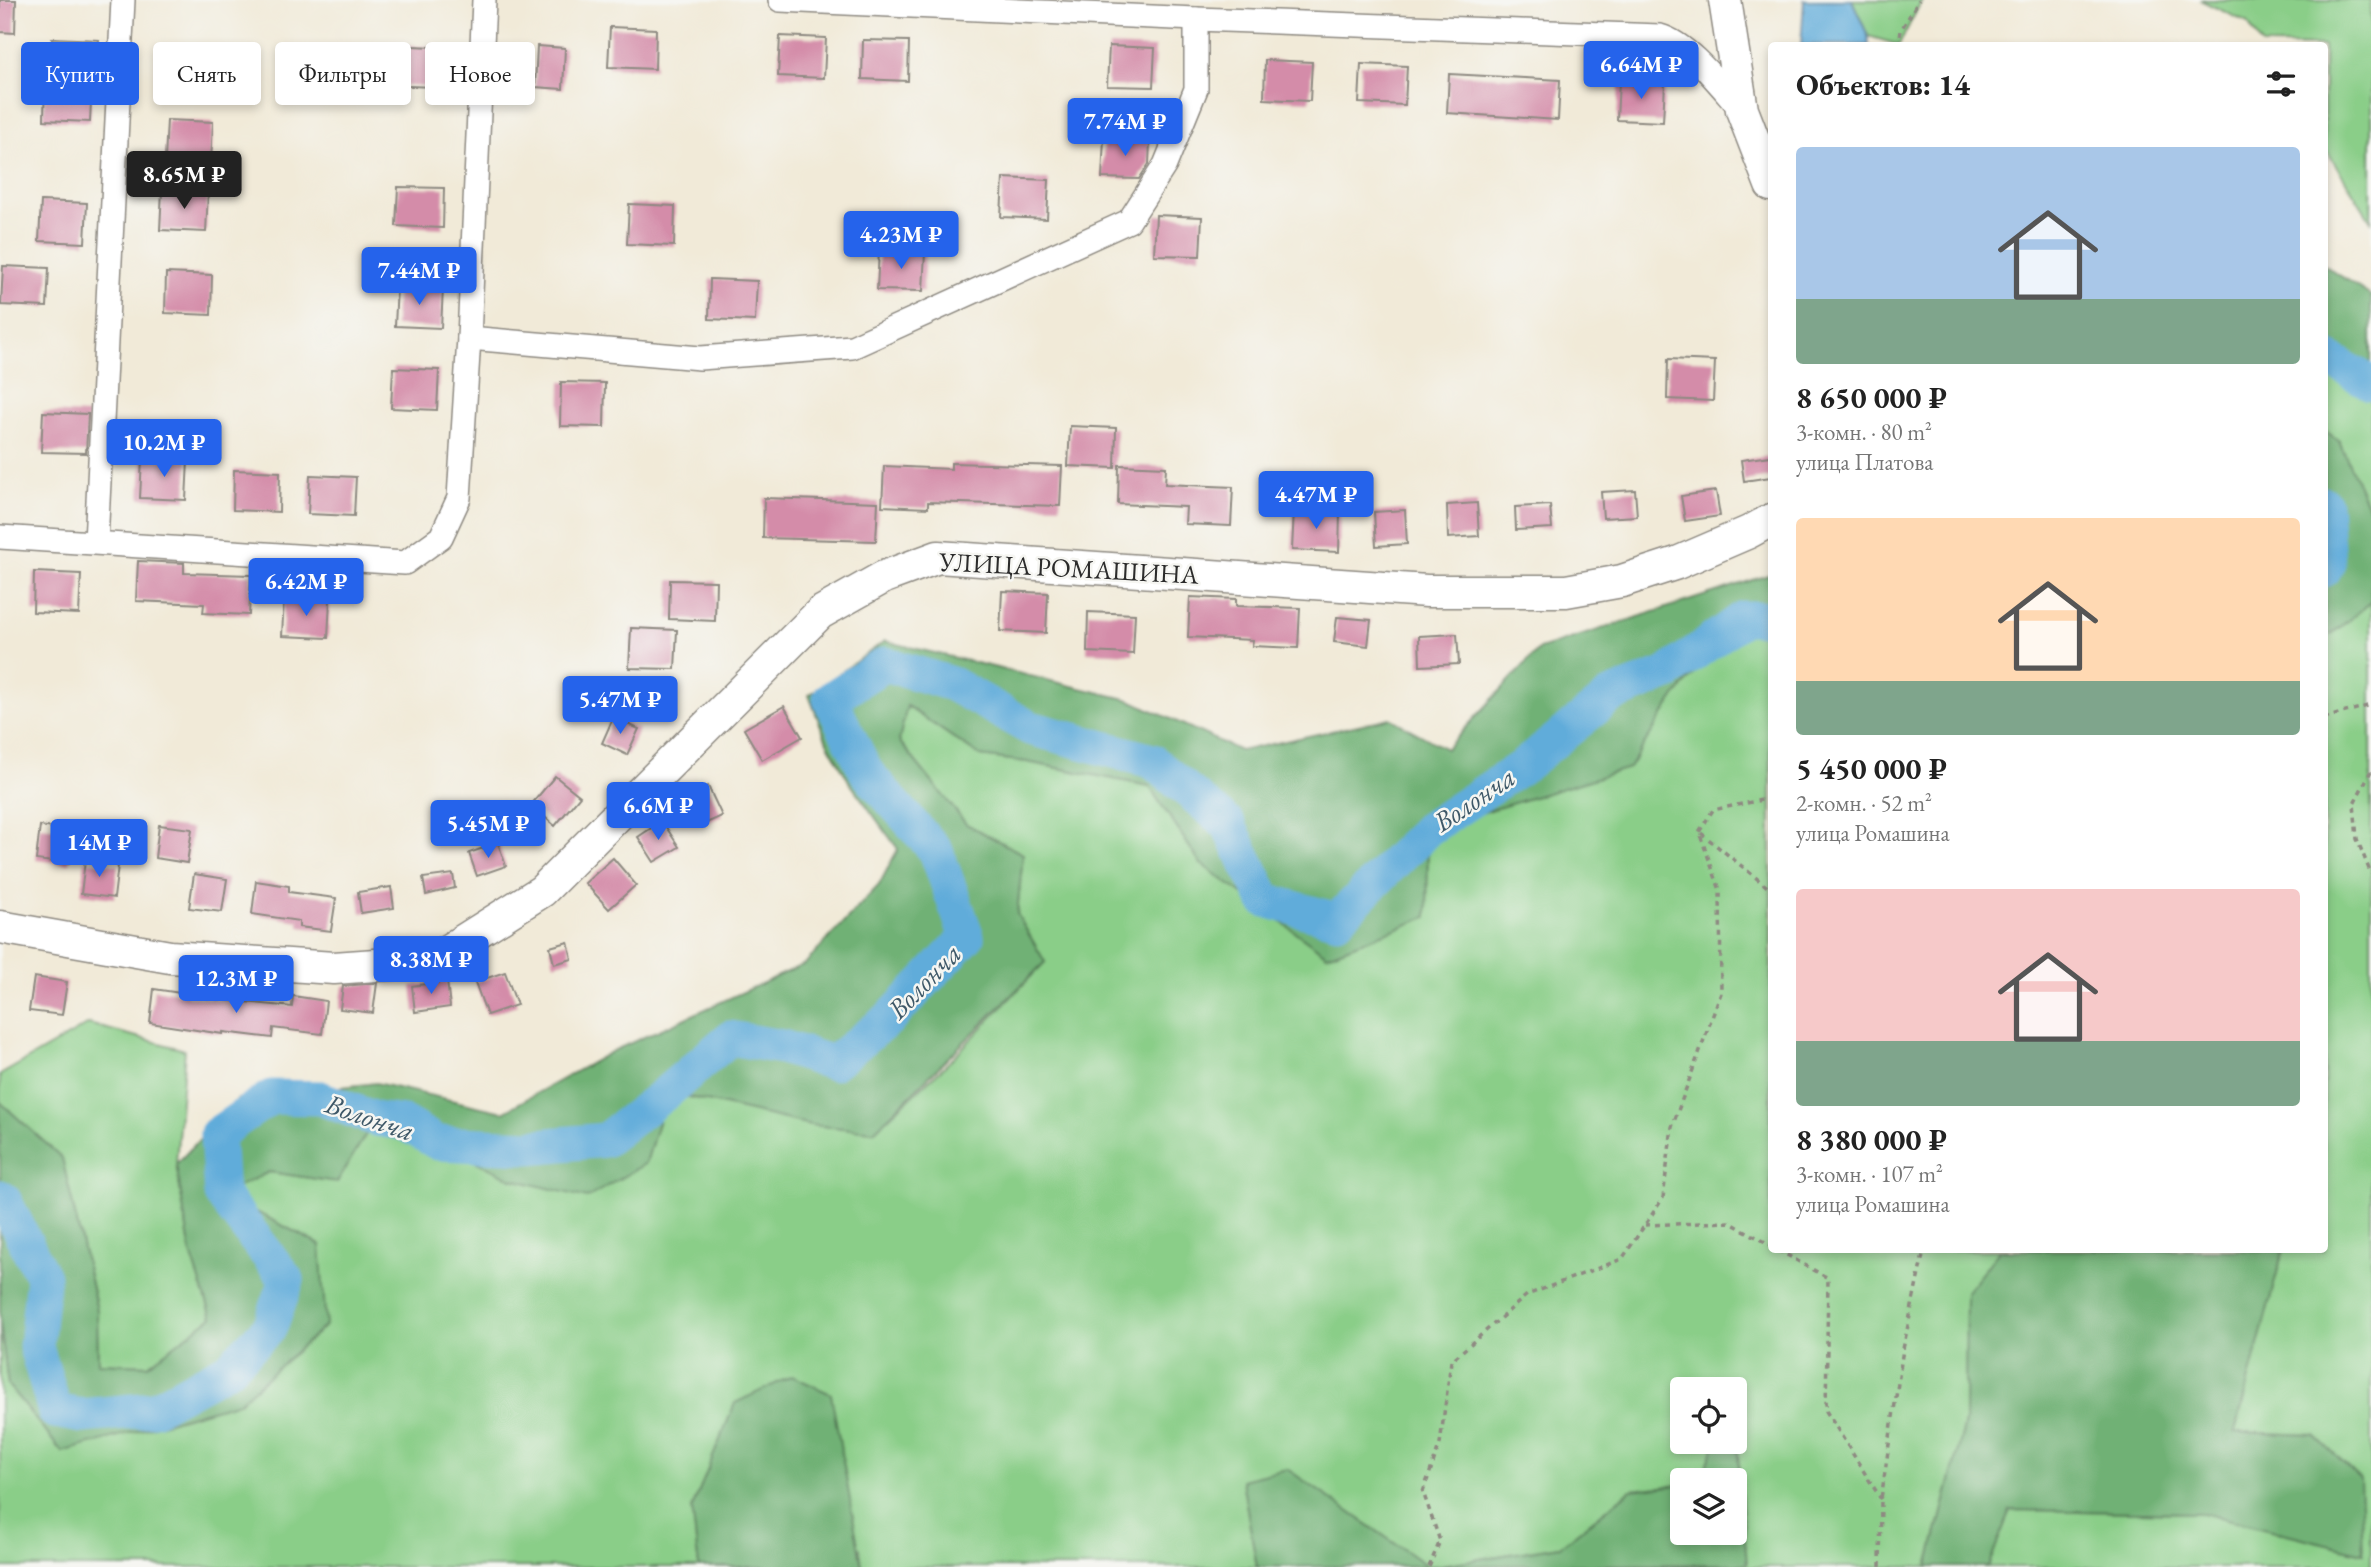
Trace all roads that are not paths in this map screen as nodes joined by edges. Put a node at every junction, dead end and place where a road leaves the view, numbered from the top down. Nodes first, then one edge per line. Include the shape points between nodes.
1 (124, 0) edge
2 (484, 0) edge
3 (780, 0) edge
4 (1724, 0) edge
5 (1196, 19) junction
6 (1742, 110) junction
7 (1768, 177) edge
8 (469, 338) junction
9 (1768, 522) edge
10 (0, 537) edge
11 (96, 542) junction
12 (0, 927) edge

1 - 11 street
2 - 8 street
3 - 5 street
4 - 6 street
5 - 6 street via 1660,36 1684,47
5 - 8 street via 1196,89 1165,165 1129,221 852,347 700,358
6 - 7 street
8 - 11 street via 459,498 441,537 405,563
9 - 12 street, УЛИЦА РОМАШИНА via 1677,563 1622,581 1566,592 1427,591 937,557 884,577 820,613 542,891 431,961 334,968 170,957
10 - 11 street

